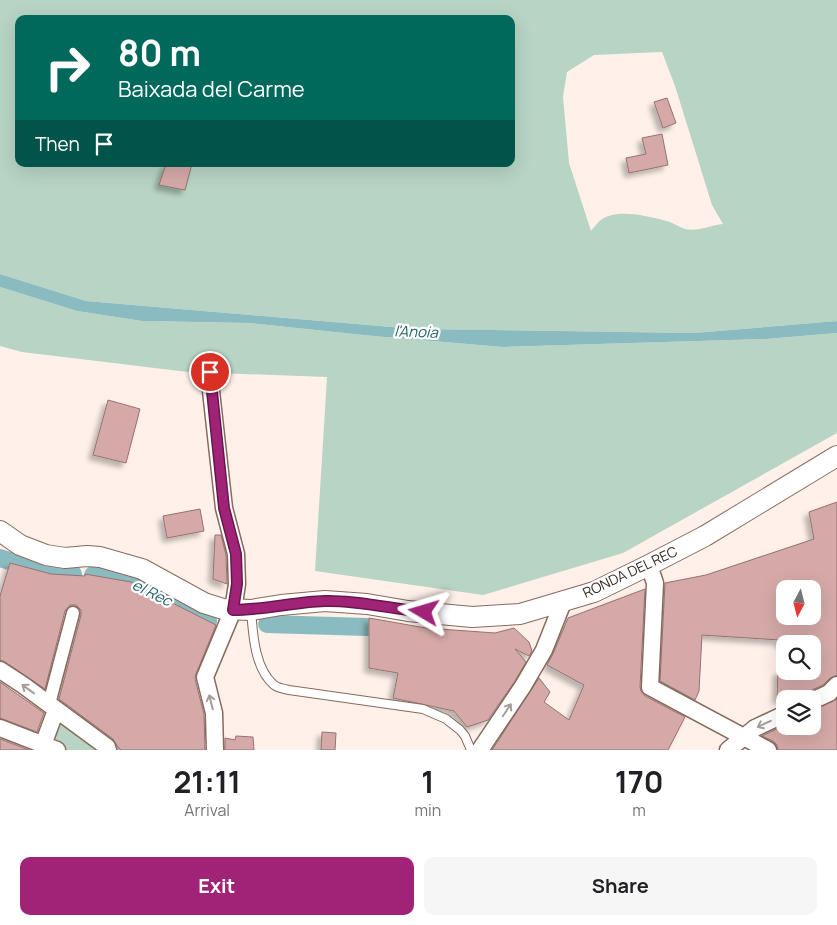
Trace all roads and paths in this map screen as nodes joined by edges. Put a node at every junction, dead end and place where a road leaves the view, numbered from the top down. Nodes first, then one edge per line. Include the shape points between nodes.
1 (210, 372) dead end
2 (837, 456) edge
3 (0, 531) edge
4 (649, 564) junction
5 (563, 602) junction
6 (242, 610) junction
7 (73, 612) dead end
8 (0, 670) edge
9 (837, 685) edge
10 (821, 697) edge
11 (52, 707) junction
12 (776, 718) edge
13 (0, 728) edge
14 (744, 737) junction
15 (50, 747) edge
16 (108, 750) edge
17 (215, 750) edge
18 (472, 750) edge
19 (480, 750) edge
20 (728, 750) edge
21 (768, 750) edge

1 - 6 street via 224,508 236,554
2 - 4 street, RONDA DEL REC via 705,536
3 - 6 street, RONDA DEL REC via 46,555 100,557 142,569 214,607
4 - 5 street, RONDA DEL REC via 594,592
4 - 14 street via 655,583 650,687
5 - 6 street, RONDA DEL REC via 520,614 472,617 340,601
19 -> 5 street via 524,686 544,650
17 -> 6 street via 214,714 205,677
6 - 18 lane via 263,670 274,685 423,710 446,719 460,730
7 - 11 street
11 -> 8 street
9 - 10 street
11 - 15 street
11 - 16 street
12 -> 14 street
13 - 15 street
14 - 20 street
14 - 21 street

